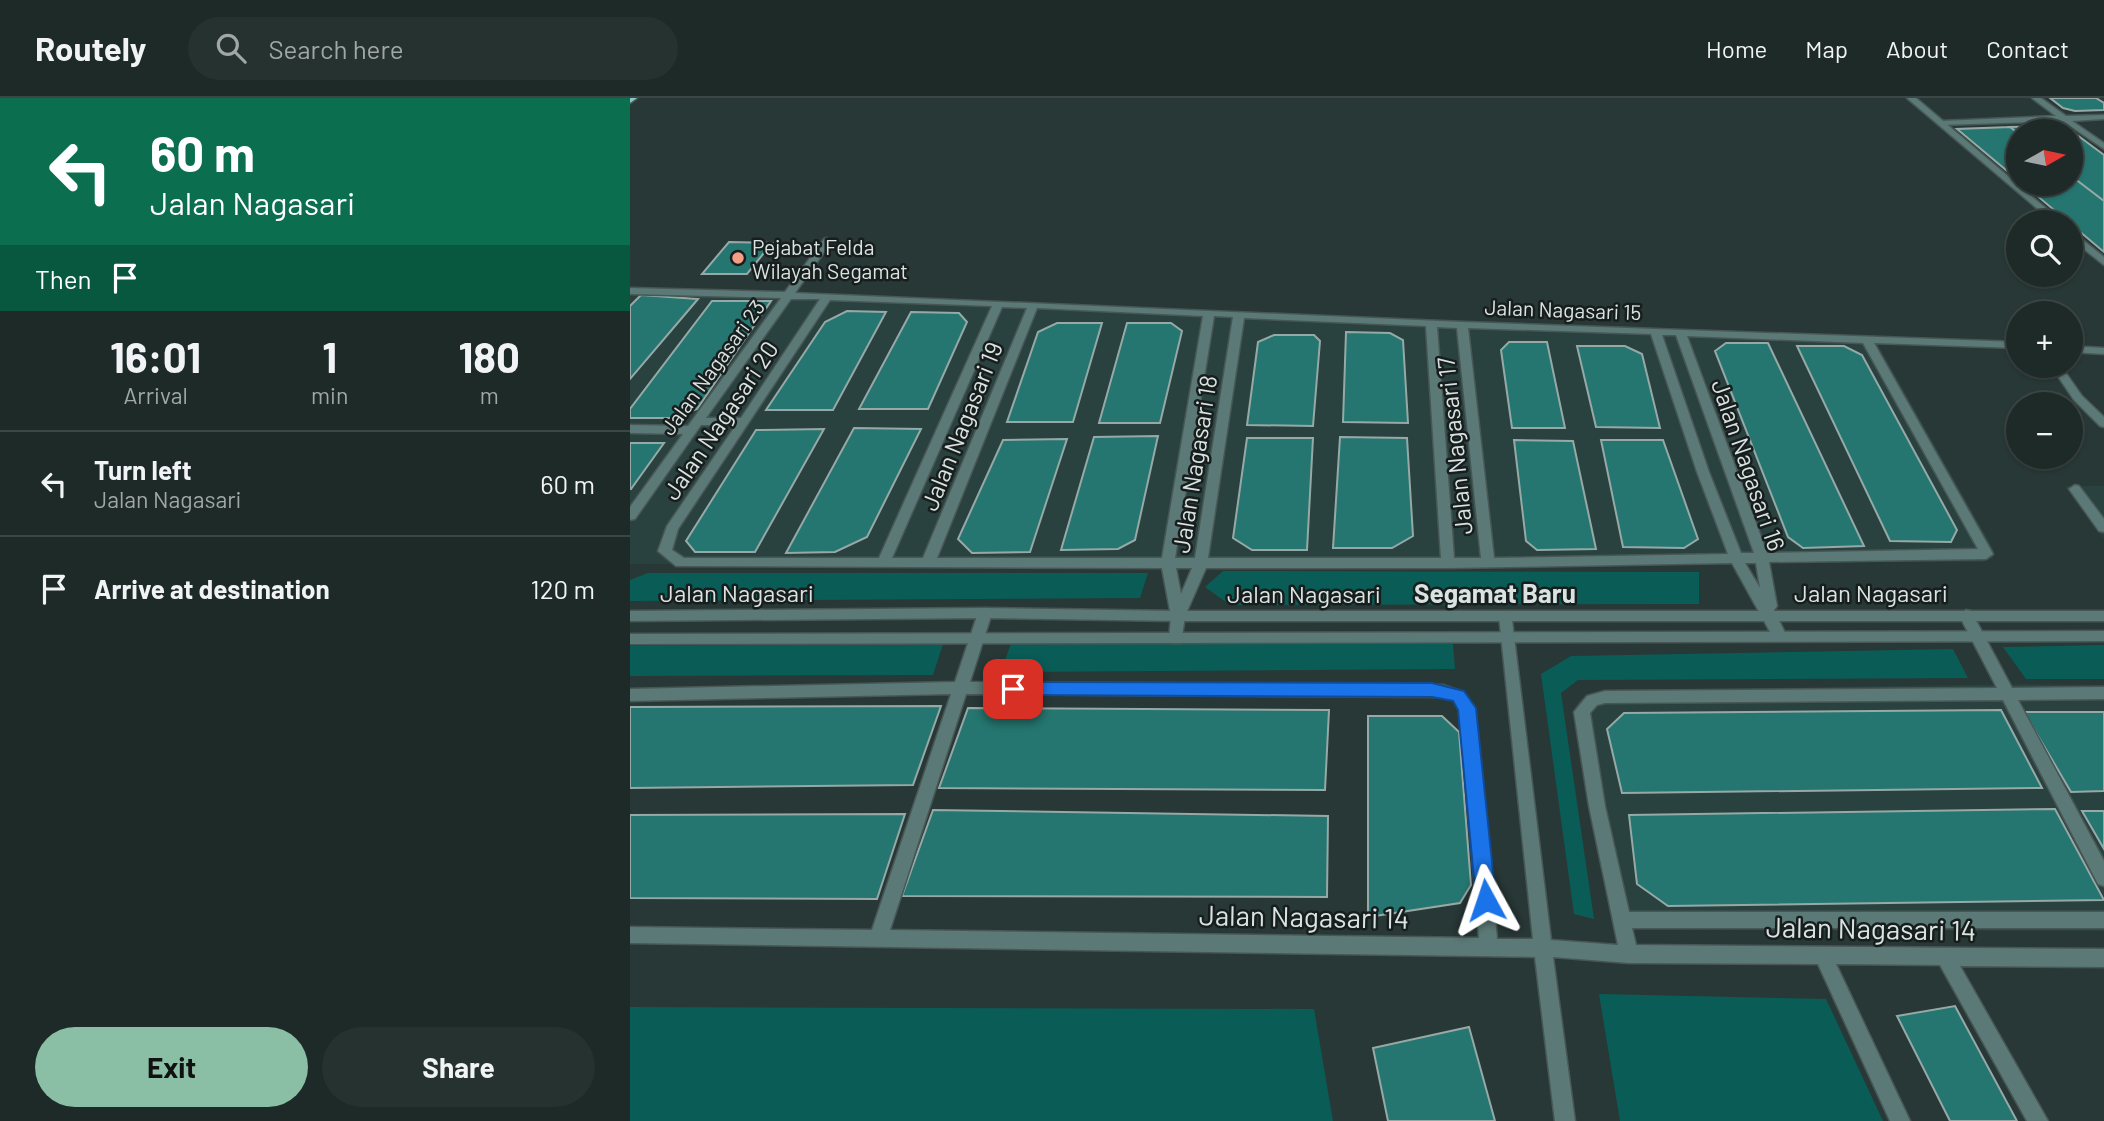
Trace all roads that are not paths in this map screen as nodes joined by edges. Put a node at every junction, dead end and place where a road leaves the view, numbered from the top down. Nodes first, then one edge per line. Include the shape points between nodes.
1 (1911, 98) edge
2 (2036, 98) edge
3 (2104, 117) edge
4 (2064, 119) joint
5 (2006, 121) edge
6 (1941, 123) junction
7 (2083, 133) edge
8 (2104, 148) edge
9 (2044, 210) edge
10 (827, 241) dead end
11 (2083, 244) edge
12 (2104, 262) edge
13 (630, 291) edge
14 (787, 296) junction
15 (827, 297) junction
16 (998, 304) junction
17 (1033, 306) junction
18 (1209, 313) junction
19 (1239, 314) junction
20 (1431, 323) junction
21 (1462, 325) junction
22 (1656, 331) junction
23 (1680, 332) junction
24 (1867, 340) junction
25 (2006, 345) edge
26 (2083, 350) edge
27 (2104, 351) edge
28 (2064, 378) edge
29 (744, 421) junction
30 (2104, 423) edge
31 (693, 426) junction
32 (630, 429) edge
33 (2075, 489) dead end
34 (630, 516) edge
35 (2104, 528) edge
36 (1762, 558) junction
37 (1736, 559) junction
38 (884, 561) junction
39 (929, 561) junction
40 (1488, 562) junction
41 (1168, 563) junction
42 (1201, 563) junction
43 (1448, 563) junction
44 (985, 613) junction
45 (1771, 614) junction
46 (1966, 615) junction
47 (630, 616) edge
48 (1178, 616) junction
49 (1506, 616) junction
50 (2104, 616) edge
51 (1780, 635) junction
52 (976, 636) junction
53 (1976, 636) junction
54 (2104, 636) edge
55 (1510, 638) junction
56 (630, 639) edge
57 (1176, 639) junction
58 (958, 688) junction
59 (2006, 692) junction
60 (2104, 693) edge
61 (630, 695) edge
62 (2104, 878) edge
63 (1621, 920) junction
64 (2104, 920) edge
65 (630, 935) edge
66 (878, 939) junction
67 (1489, 947) junction
68 (1544, 948) junction
69 (1629, 954) junction
70 (1824, 956) junction
71 (1945, 957) junction
72 (2104, 958) edge
73 (1565, 1121) edge
74 (1900, 1121) edge
75 (2038, 1121) edge

1 - 6 street
2 - 4 street
3 - 4 street
5 - 6 street
6 - 9 street
7 - 8 street
10 - 14 street, Jalan Nagasari 23
11 - 12 street
13 - 14 street, Jalan Nagasari 15
14 - 15 street, Jalan Nagasari 15
14 - 31 street, Jalan Nagasari 23
15 - 16 street, Jalan Nagasari 15
15 - 29 street, Jalan Nagasari 20
16 - 17 street, Jalan Nagasari 15
16 - 38 street
17 - 18 street, Jalan Nagasari 15
17 - 39 street, Jalan Nagasari 19
18 - 19 street, Jalan Nagasari 15
18 - 41 street
19 - 20 street, Jalan Nagasari 15
19 - 42 street, Jalan Nagasari 18
20 - 21 street, Jalan Nagasari 15
20 - 43 street
21 - 22 street, Jalan Nagasari 15
21 - 40 street, Jalan Nagasari 17
22 - 23 street, Jalan Nagasari 15
22 - 37 street
23 - 24 street, Jalan Nagasari 15
23 - 36 street, Jalan Nagasari 16
24 - 25 street, Jalan Nagasari 15
24 - 36 street via 1986,554
26 - 27 street
28 - 30 street
29 - 31 street
29 - 38 street, Jalan Nagasari 20 via 672,529 665,551 681,563
31 - 32 street
31 - 34 street, Jalan Nagasari 23
33 - 35 street
36 - 37 street
36 - 45 street, Jalan Nagasari 16
37 - 40 street
37 - 45 street
38 - 39 street
39 - 41 street
40 - 43 street
41 - 42 street
41 - 48 street
42 - 43 street
42 - 48 street, Jalan Nagasari 18
44 - 47 street, Jalan Nagasari
44 - 48 street, Jalan Nagasari
44 - 52 street
45 - 46 street, Jalan Nagasari
45 - 49 street, Jalan Nagasari
45 - 51 street
46 - 50 street, Jalan Nagasari
46 - 53 street
48 - 49 street, Jalan Nagasari
48 - 57 street
49 - 55 street
51 - 53 street, Jalan Nagasari
51 - 55 street, Jalan Nagasari
52 - 56 street, Jalan Nagasari
52 - 57 street, Jalan Nagasari
52 - 58 street
53 - 54 street, Jalan Nagasari
53 - 59 street
55 - 57 street, Jalan Nagasari
55 - 68 street
58 - 61 street
58 - 66 street
58 - 67 street via 1432,690 1458,696 1467,708
59 - 60 street
59 - 62 street
59 - 63 street via 1592,700 1582,712
63 - 64 street, Jalan Nagasari 14
63 - 69 street
65 - 66 street, Jalan Nagasari 14
66 - 67 street, Jalan Nagasari 14
67 - 68 street, Jalan Nagasari 14
68 - 69 street, Jalan Nagasari 14
68 - 73 street
69 - 70 street, Jalan Nagasari 14
70 - 71 street, Jalan Nagasari 14
70 - 74 street
71 - 72 street, Jalan Nagasari 14
71 - 75 street

